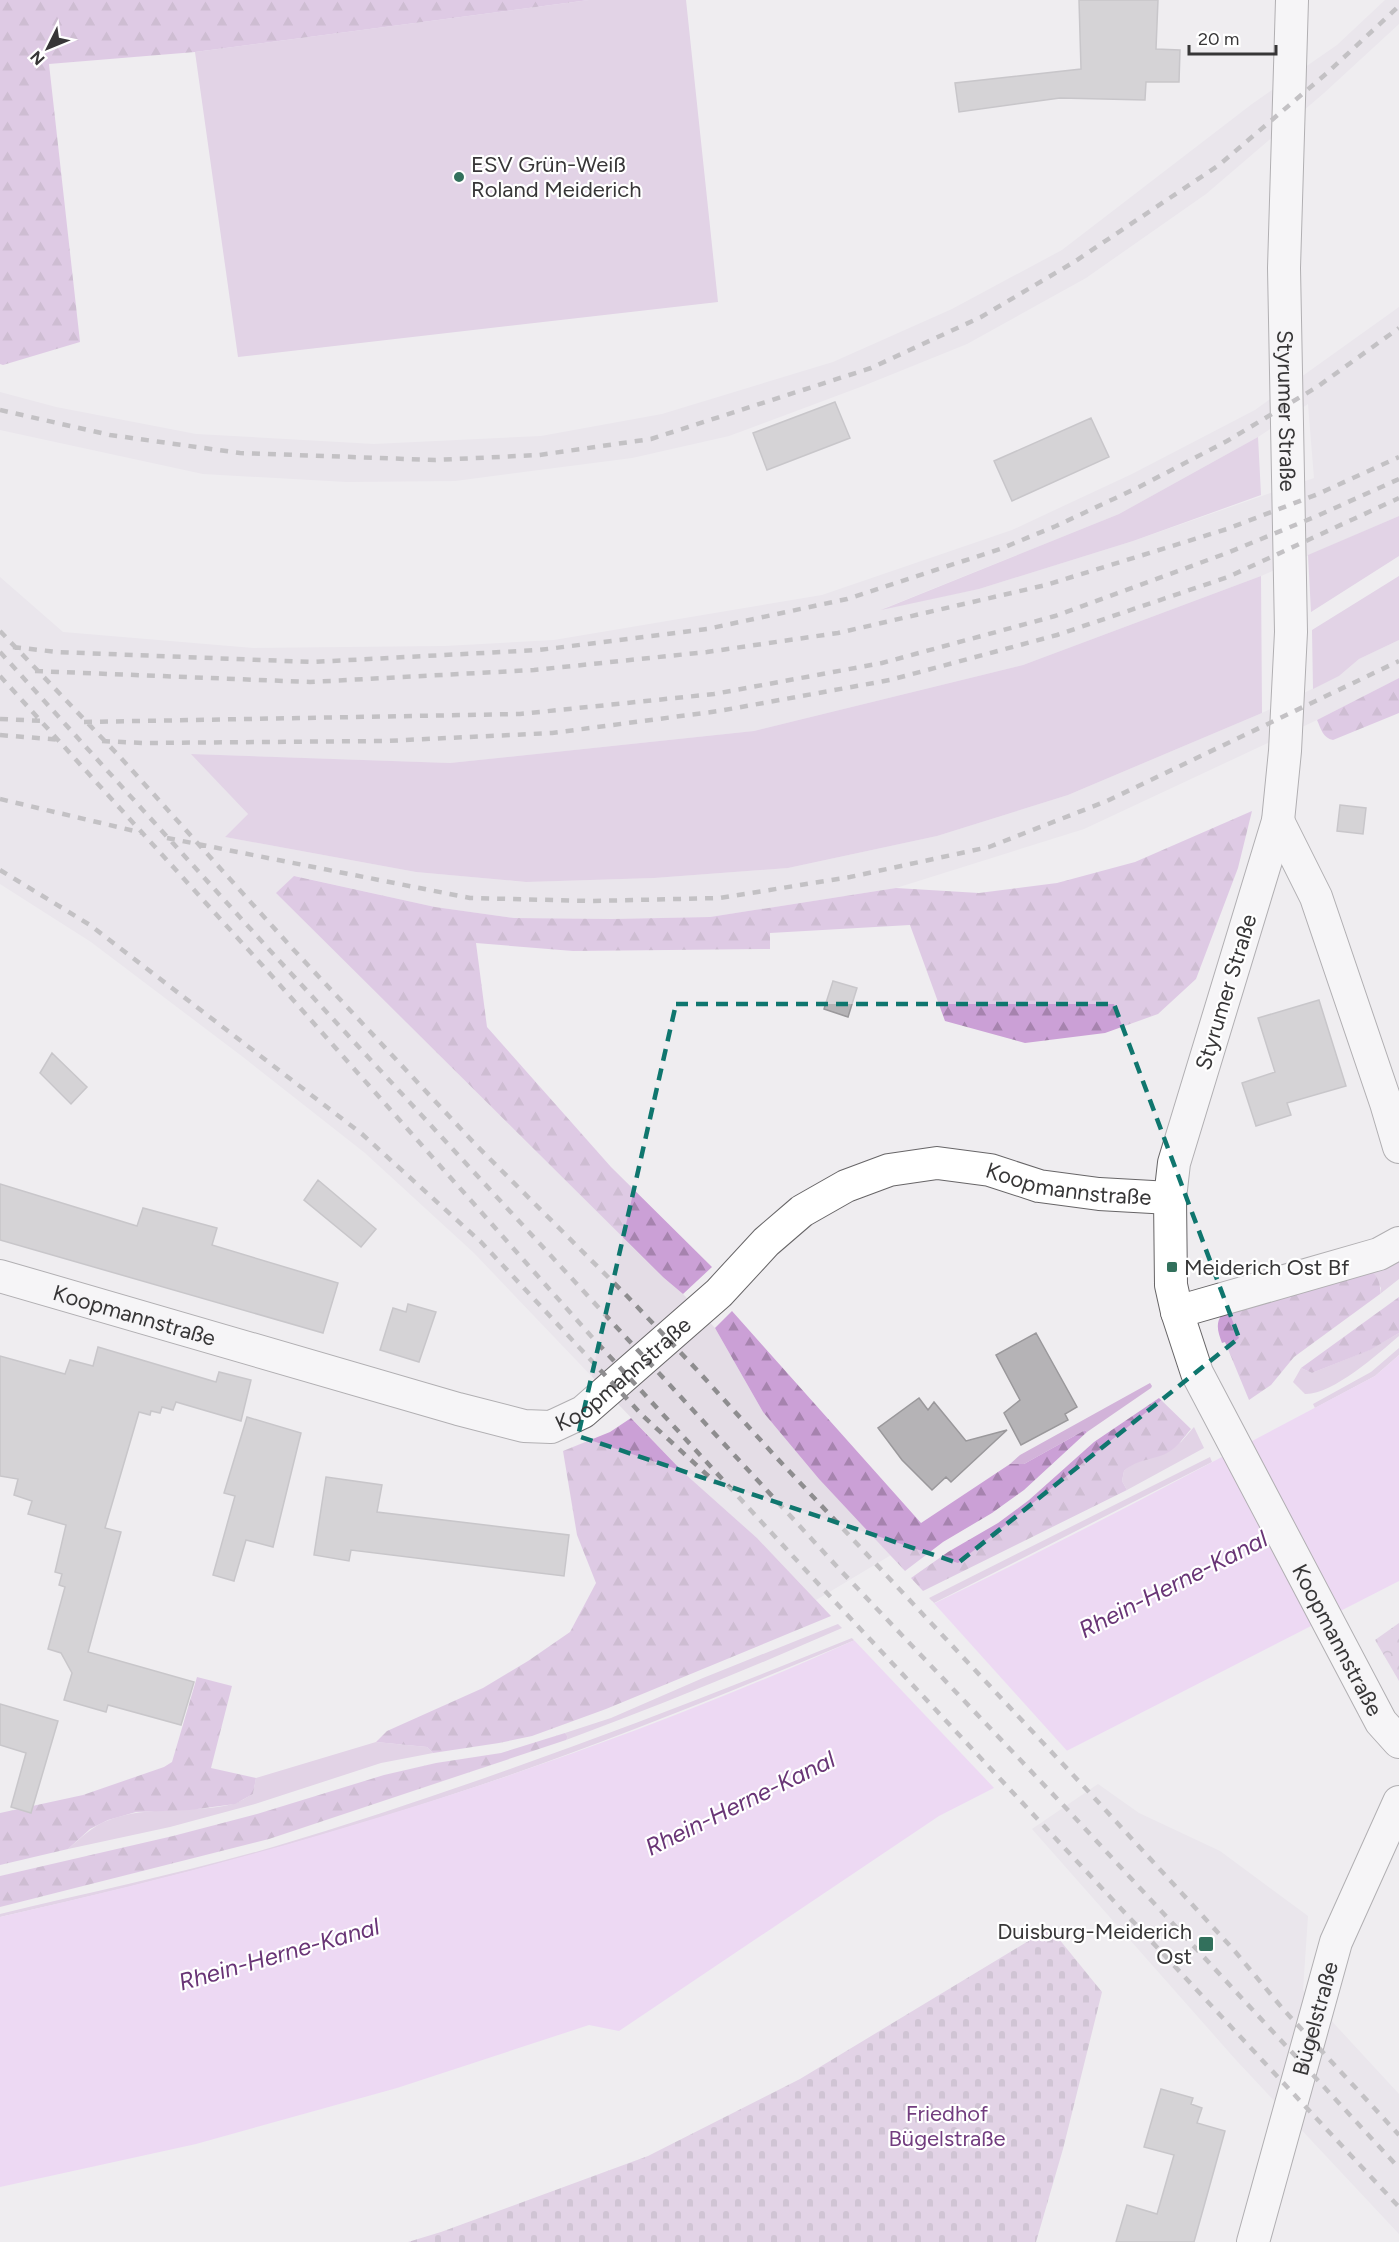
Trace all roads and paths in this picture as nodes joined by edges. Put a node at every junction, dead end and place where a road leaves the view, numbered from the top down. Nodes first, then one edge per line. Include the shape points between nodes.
1 (1292, 0) edge
2 (1278, 821) junction
3 (1399, 1147) edge
4 (1174, 1163) joint
5 (1170, 1198) junction
6 (1399, 1243) edge
7 (0, 1276) edge
8 (1177, 1312) junction
9 (1399, 1742) edge
10 (1399, 1802) edge
11 (1253, 2242) edge

1 - 2 street, Styrumer Straße via 1284,268 1291,632
2 - 3 street via 1316,897
2 - 4 street, Styrumer Straße
4 - 5 street, Koopmannstraße
5 - 7 street, Koopmannstraße via 1039,1186 990,1170 937,1163 889,1170 846,1186 802,1212 766,1242 718,1293 583,1412 551,1427 524,1426 458,1409
5 - 8 street, Koopmannstraße via 1171,1285
6 - 8 street via 1380,1254
8 - 9 street, Koopmannstraße via 1197,1373 1218,1415 1381,1722
10 - 11 street, Bügelstraße via 1336,1942

